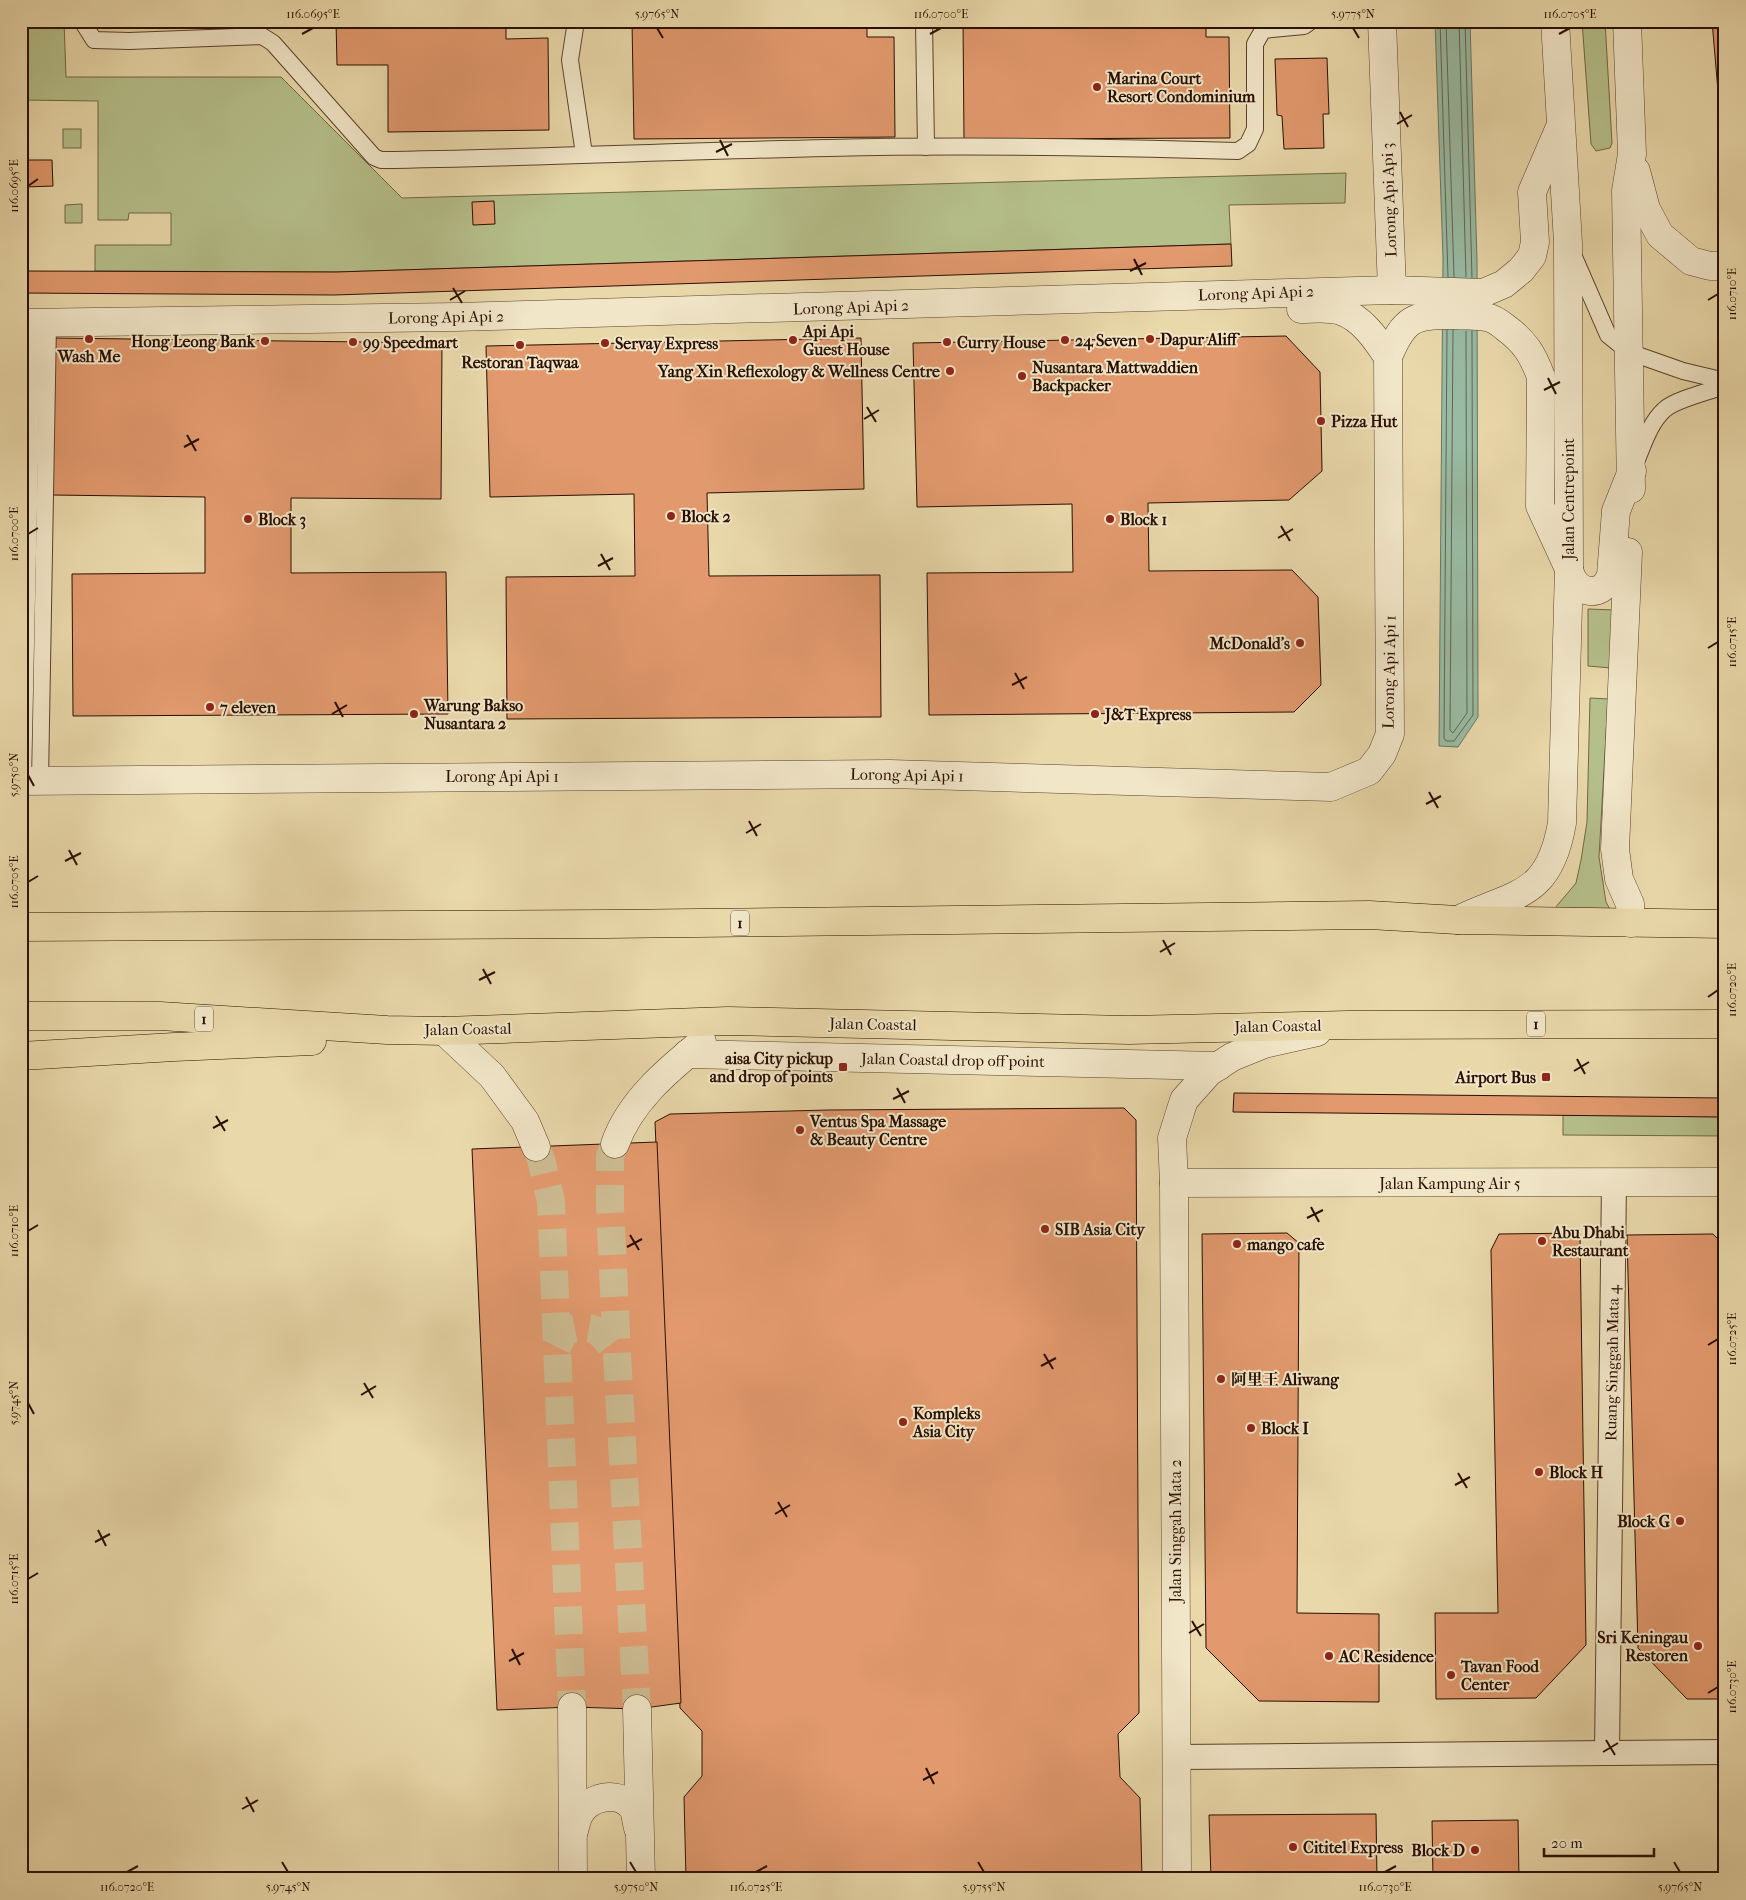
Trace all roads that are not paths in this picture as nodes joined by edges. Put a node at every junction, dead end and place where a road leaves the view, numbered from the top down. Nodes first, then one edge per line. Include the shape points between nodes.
1 (82, 21) edge
2 (576, 21) edge
3 (924, 21) edge
4 (1311, 21) edge
5 (1382, 21) edge
6 (1555, 21) edge
7 (1627, 21) edge
8 (1560, 127) junction
9 (926, 147) junction
10 (584, 154) junction
11 (1632, 154) junction
12 (1568, 243) junction
13 (1725, 266) edge
14 (1392, 290) junction
15 (1265, 293) junction
16 (34, 323) edge
17 (1629, 352) junction
18 (1388, 357) junction
19 (1725, 380) edge
20 (1725, 386) edge
21 (1632, 471) junction
22 (1568, 569) junction
23 (28, 780) edge
24 (1458, 920) junction
25 (1631, 923) junction
26 (1725, 924) edge
27 (21, 927) edge
28 (21, 1016) edge
29 (728, 1021) junction
30 (1725, 1024) edge
31 (1348, 1025) junction
32 (387, 1030) junction
33 (444, 1031) junction
34 (687, 1054) junction
35 (21, 1056) edge
36 (1219, 1066) junction
37 (615, 1144) tunnel mouth
38 (536, 1147) tunnel mouth
39 (1614, 1182) junction
40 (1725, 1182) edge
41 (1174, 1183) junction
42 (572, 1707) tunnel mouth
43 (637, 1709) tunnel mouth
44 (1725, 1752) edge
45 (1607, 1753) junction
46 (1176, 1757) junction
47 (640, 1834) junction
48 (572, 1835) junction
49 (572, 1879) edge
50 (641, 1879) edge
51 (1178, 1879) edge

1 - 10 lane via 94,40 262,36 273,42 374,157 381,160
2 - 10 lane via 570,60
3 - 9 lane
4 - 9 lane via 1304,26 1263,30 1257,38 1256,129 1248,144 1238,151
5 - 14 street, Lorong Api Api 3
6 - 8 street, Jalan Centrepoint
7 - 11 street
8 - 12 street, Jalan Centrepoint
8 - 14 street, Lorong Api Api 2 via 1532,192 1534,242 1532,256 1521,270 1504,284 1482,293
9 - 10 lane
11 - 13 street via 1646,209 1660,236 1691,261
11 - 17 street via 1626,191
12 - 17 lane via 1608,335
12 - 22 street, Jalan Centrepoint
14 - 15 street, Lorong Api Api 2
15 - 16 street, Lorong Api Api 2 via 454,318
15 - 18 street via 1276,308 1339,310 1353,316 1372,334
16 - 23 lane
17 - 19 lane via 1684,371
17 - 21 street
18 - 22 street, Lorong Api Api 1 via 1397,336 1406,326 1418,316 1432,314 1487,317 1520,339 1534,359 1541,377 1540,506
18 - 23 street, Lorong Api Api 1 via 1390,734 1370,771 1331,787 890,774
20 - 21 lane via 1665,408 1652,424
21 - 22 street via 1616,511 1609,582 1592,591 1583,590 1571,579
21 - 25 street via 1615,849 1619,879 1630,904
22 - 24 street, Jalan Centrepoint via 1559,843 1541,878 1525,892
24 - 25 highway, 1
24 - 27 highway, 1 via 1369,915
25 - 26 highway, 1
28 - 32 highway, Jalan Coastal / 1 via 160,1016
29 - 31 highway, Jalan Coastal / 1 via 1129,1030
29 - 33 highway, Jalan Coastal / 1
29 - 34 street
30 - 31 highway, Jalan Coastal / 1
31 - 36 street, Jalan Singgah Mata 2 via 1264,1044
32 - 33 highway, Jalan Coastal / 1
32 - 35 highway via 309,1041
33 - 38 street via 492,1076 524,1121
34 - 36 street, Jalan Coastal drop off point
34 - 37 street via 635,1107 620,1128
36 - 41 street, Jalan Singgah Mata 2 via 1208,1072 1184,1100 1172,1138
39 - 40 street, Jalan Kampung Air 5
39 - 41 street, Jalan Kampung Air 5
39 - 45 street, Ruang Singgah Mata 4
41 - 46 street, Jalan Singgah Mata 2
42 - 48 street
43 - 47 street
44 - 45 street
45 - 46 street
46 - 51 street, Jalan Singgah Mata 2
47 - 48 street via 630,1804 609,1797 596,1799 585,1808
47 - 50 street
48 - 49 street

